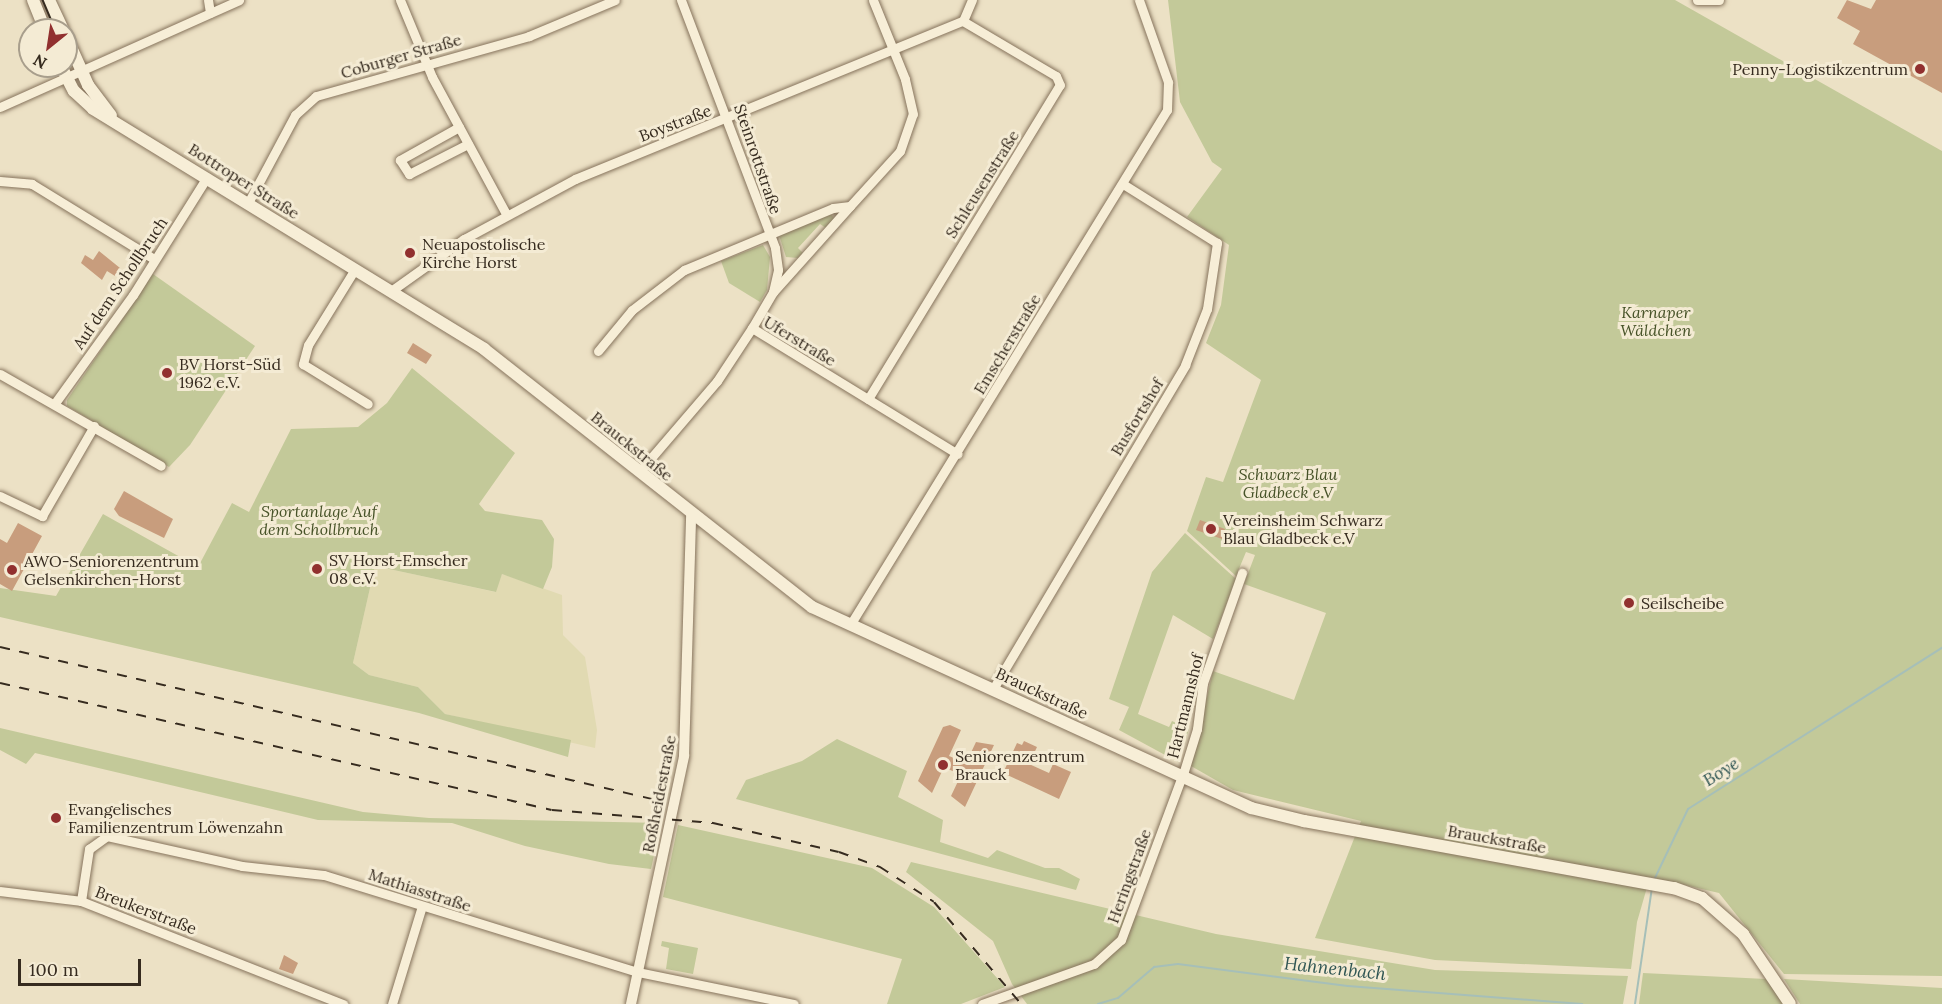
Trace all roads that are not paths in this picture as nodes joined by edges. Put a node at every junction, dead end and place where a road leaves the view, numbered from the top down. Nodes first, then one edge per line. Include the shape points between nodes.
1 (33, 0) edge
2 (50, 0) edge
3 (208, 0) edge
4 (239, 0) edge
5 (400, 0) edge
6 (615, 0) edge
7 (681, 0) edge
8 (873, 0) edge
9 (972, 0) edge
10 (1139, 0) edge
11 (1697, 0) edge
12 (1719, 0) edge
13 (210, 13) junction
14 (40, 18) edge
15 (58, 18) edge
16 (963, 21) junction
17 (894, 51) junction
18 (78, 64) edge
19 (426, 64) junction
20 (78, 71) edge
21 (81, 71) junction
22 (53, 78) edge
23 (68, 78) edge
24 (0, 107) edge
25 (729, 118) junction
26 (115, 121) junction
27 (459, 128) junction
28 (468, 144) junction
29 (207, 177) junction
30 (0, 181) edge
31 (1123, 184) junction
32 (248, 203) junction
33 (850, 206) junction
34 (506, 214) junction
35 (769, 234) junction
36 (154, 259) junction
37 (355, 269) junction
38 (391, 291) junction
39 (773, 292) junction
40 (752, 328) junction
41 (478, 346) joint
42 (598, 351) dead end
43 (0, 374) edge
44 (868, 399) junction
45 (55, 403) junction
46 (368, 405) dead end
47 (94, 426) junction
48 (958, 454) junction
49 (161, 466) dead end
50 (639, 472) junction
51 (0, 496) edge
52 (691, 515) junction
53 (1242, 573) dead end
54 (850, 625) junction
55 (993, 689) junction
56 (1181, 778) junction
57 (0, 891) edge
58 (81, 901) junction
59 (422, 906) junction
60 (638, 972) junction
61 (1790, 1003) edge
62 (343, 1004) edge
63 (392, 1004) edge
64 (631, 1004) edge
65 (794, 1004) edge
66 (982, 1004) edge

1 - 14 main road
2 - 15 main road
3 - 13 street
4 - 13 street
5 - 19 street
6 - 19 street, Coburger Straße via 529,36
7 - 25 street, Steinrottstraße
8 - 17 street
9 - 16 street
10 - 31 street, Emscherstraße via 1166,73 1171,101
11 - 12 street
13 - 21 street
16 - 17 street, Boystraße
16 - 44 street, Schleusenstraße via 1056,76 1060,86
17 - 25 street, Boystraße
17 - 33 street via 912,97 909,134 900,151
18 - 21 main road, Bottroper Straße
19 - 27 street
19 - 32 street, Coburger Straße via 316,96 306,103
20 - 21 street
21 - 26 main road, Bottroper Straße
22 - 24 street
23 - 26 main road, Bottroper Straße via 84,102
25 - 34 street, Boystraße via 616,161
25 - 35 street, Steinrottstraße
26 - 29 main road, Bottroper Straße
27 - 28 street
27 - 28 street via 400,160 409,174
28 - 34 street
29 - 32 main road, Bottroper Straße
29 - 36 street, Auf dem Schollbruch
30 - 36 street via 32,184
31 - 48 street, Emscherstraße
31 - 55 street, Busfortshof via 1217,243 1207,309 1185,365
32 - 37 main road, Bottroper Straße
33 - 35 street via 832,208
33 - 39 street
34 - 38 street, Boystraße
35 - 39 street, Steinrottstraße via 778,270
35 - 42 street via 684,270 656,288
36 - 45 street, Auf dem Schollbruch
37 - 38 main road, Bottroper Straße
37 - 46 street via 308,345 303,364
38 - 41 main road, Bottroper Straße
39 - 40 street, Steinrottstraße
40 - 44 street, Uferstraße
40 - 50 street, Uferstraße via 717,381
41 - 50 main road, Brauckstraße
43 - 45 street
44 - 48 street, Uferstraße
45 - 47 street
47 - 49 street
47 - 51 street via 42,516
48 - 54 street, Emscherstraße
50 - 52 main road, Brauckstraße
52 - 54 main road, Brauckstraße via 788,592
52 - 60 street, Roßheidestraße via 684,756
53 - 56 street, Hartmannshof via 1203,683 1197,729
54 - 55 main road, Brauckstraße
55 - 56 main road, Brauckstraße
56 - 61 main road, Brauckstraße via 1251,808 1304,821 1674,888 1723,912
56 - 66 street, Heringstraße via 1116,947 1094,964
57 - 58 street, Breukerstraße
58 - 59 street, Mathiasstraße via 89,849 107,836 242,866 311,872
58 - 62 street, Breukerstraße
59 - 60 street, Mathiasstraße
59 - 63 street
60 - 64 street, Roßheidestraße
60 - 65 street, Mathiasstraße

